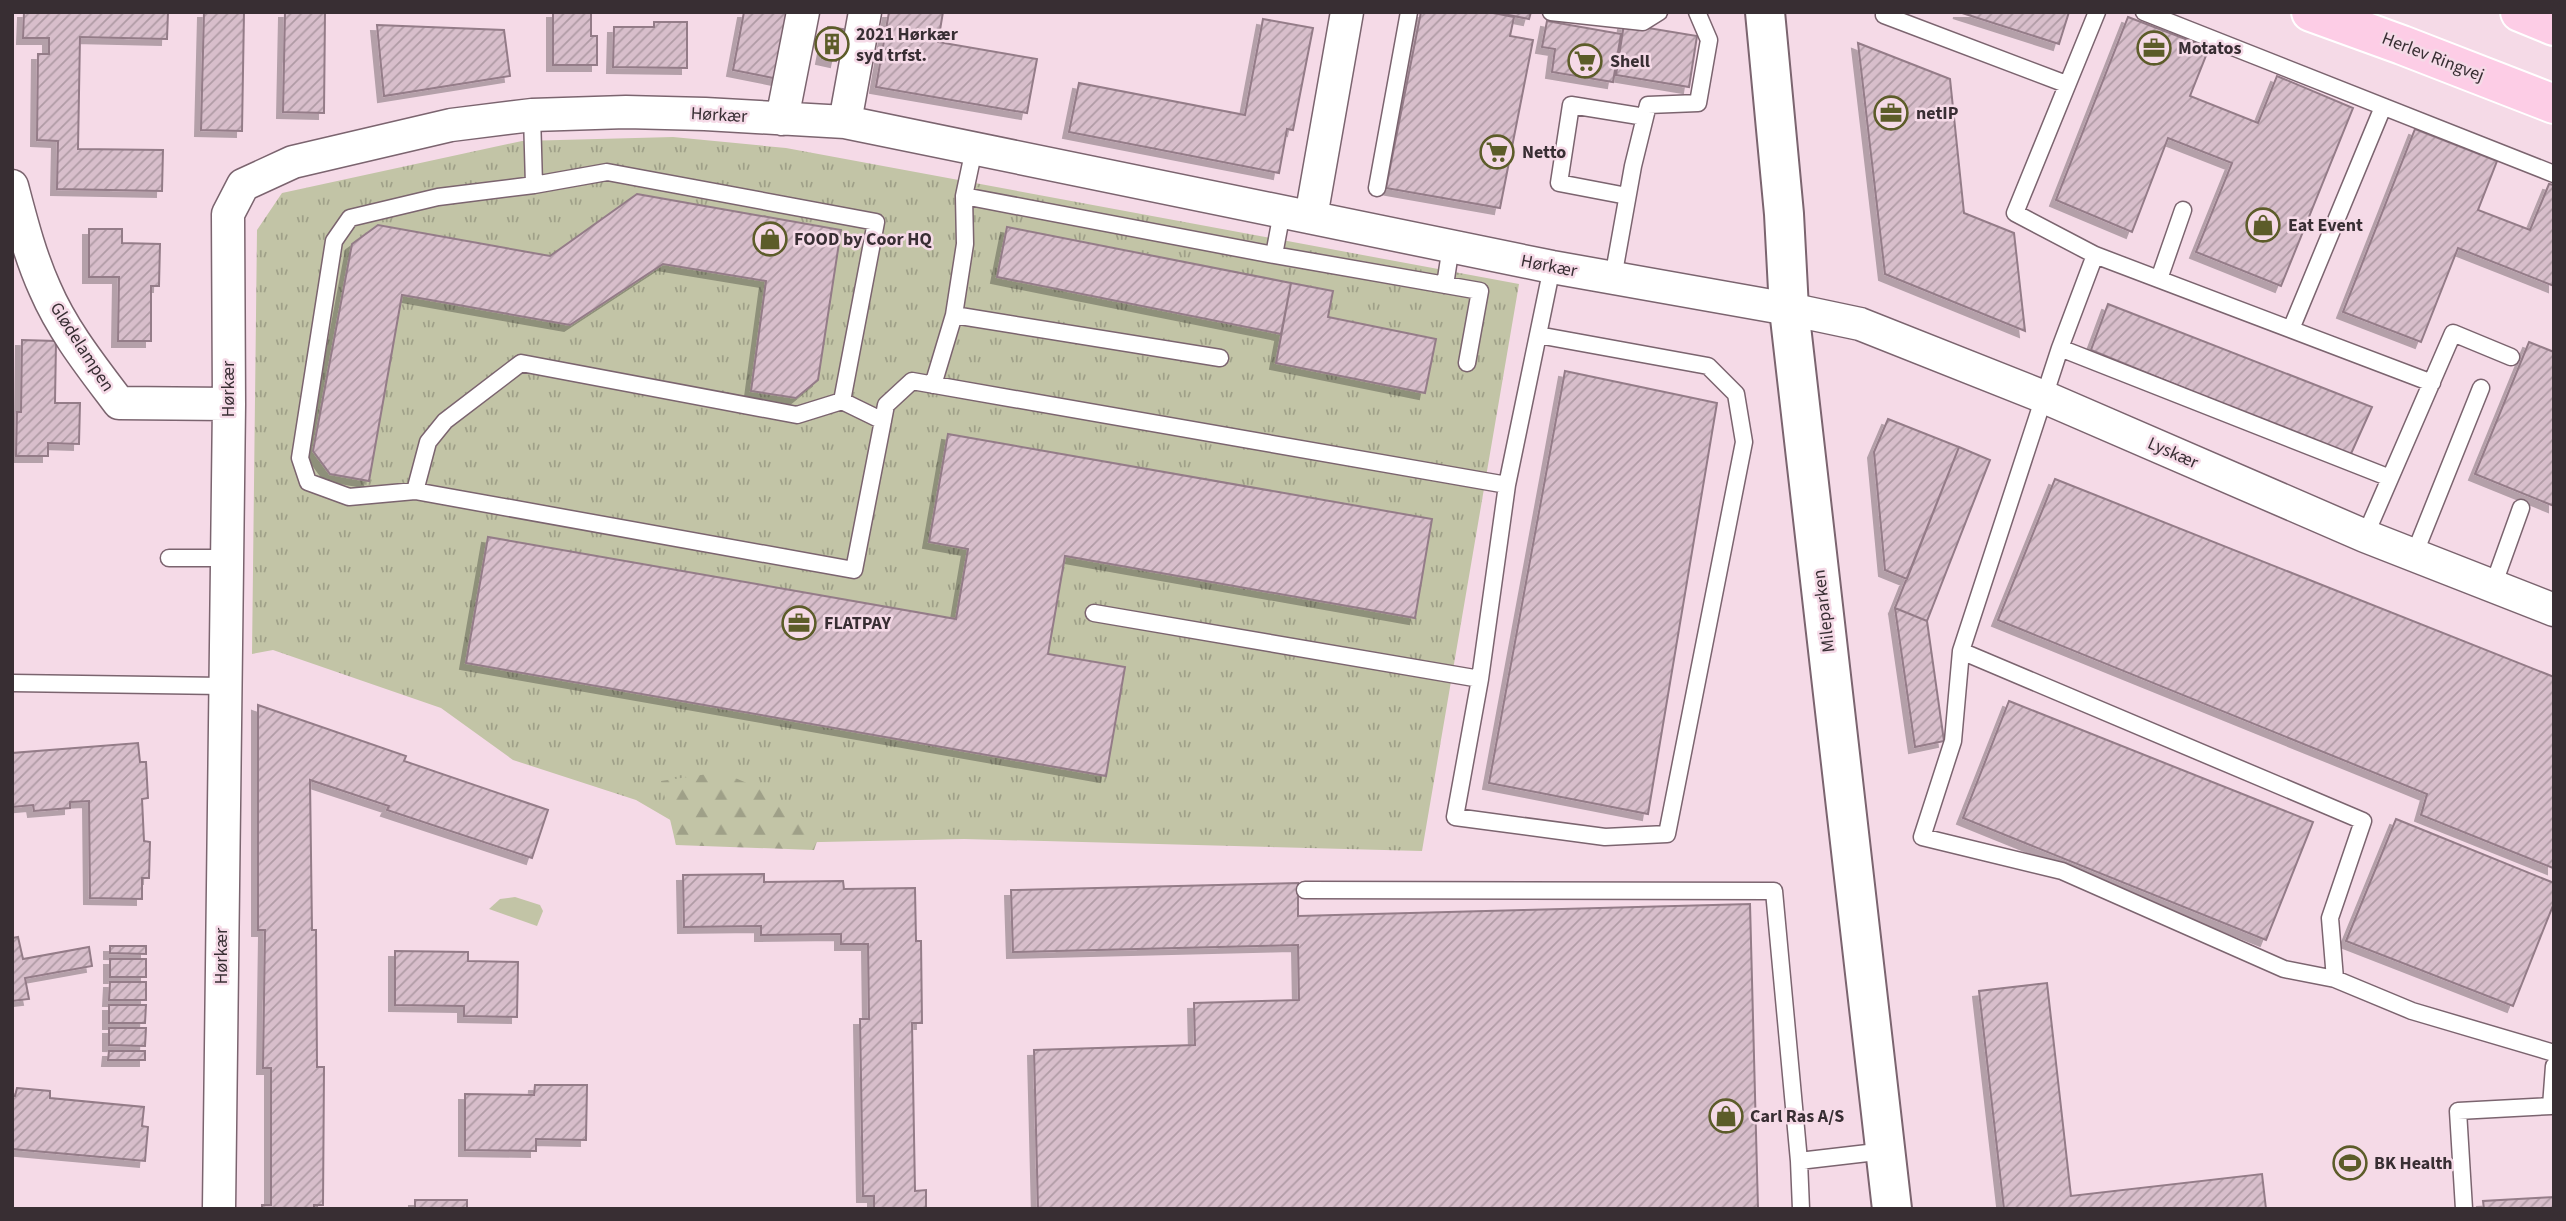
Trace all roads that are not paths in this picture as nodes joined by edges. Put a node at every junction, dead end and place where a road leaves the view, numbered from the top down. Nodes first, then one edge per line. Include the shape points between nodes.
1 (803, 12) edge
2 (865, 12) edge
3 (1347, 12) edge
4 (1409, 12) edge
5 (1551, 12) edge
6 (1659, 12) edge
7 (1697, 12) edge
8 (1765, 12) edge
9 (2097, 12) edge
10 (2144, 12) edge
11 (2311, 12) edge
12 (2520, 12) edge
13 (1884, 15) dead end
14 (2554, 26) edge
15 (2066, 84) junction
16 (2554, 104) edge
17 (2383, 107) junction
18 (532, 115) junction
19 (1645, 117) junction
20 (782, 118) junction
21 (845, 122) junction
22 (974, 149) junction
23 (2554, 174) edge
24 (534, 185) junction
25 (12, 186) edge
26 (1377, 188) dead end
27 (964, 196) junction
28 (1627, 196) junction
29 (2183, 210) dead end
30 (1296, 214) junction
31 (1451, 246) junction
32 (1274, 255) junction
33 (2095, 255) junction
34 (1552, 267) junction
35 (1613, 278) junction
36 (2160, 279) junction
37 (1446, 285) junction
38 (1788, 309) junction
39 (954, 315) junction
40 (2291, 329) junction
41 (1538, 335) junction
42 (2060, 348) junction
43 (2511, 357) dead end
44 (1220, 358) dead end
45 (1467, 363) dead end
46 (2432, 383) junction
47 (933, 385) junction
48 (2481, 388) dead end
49 (2044, 397) junction
50 (842, 401) junction
51 (229, 404) junction
52 (883, 421) junction
53 (2390, 478) junction
54 (1507, 485) junction
55 (415, 491) junction
56 (2521, 508) dead end
57 (2365, 536) junction
58 (2414, 555) junction
59 (169, 558) dead end
60 (225, 558) junction
61 (2493, 586) junction
62 (2551, 602) edge
63 (1094, 613) dead end
64 (1961, 651) junction
65 (1480, 679) junction
66 (12, 683) edge
67 (223, 685) junction
68 (1305, 890) dead end
69 (2334, 979) junction
70 (2554, 1053) edge
71 (2554, 1066) edge
72 (1885, 1152) junction
73 (1799, 1161) junction
74 (219, 1209) edge
75 (1801, 1209) edge
76 (1892, 1209) edge
77 (2464, 1209) edge

1 - 20 street
2 - 21 street
3 - 30 street
4 - 26 lane
5 - 6 lane via 1643,22
7 - 19 lane via 1709,40 1698,103 1648,105
8 - 38 street, Mileparken
9 - 15 lane
10 - 17 lane
11 - 16 main road, Herlev Ringvej
12 - 14 main road
13 - 15 lane
15 - 33 lane via 2015,213
17 - 23 lane
17 - 40 lane
18 - 20 street, Hørkær via 626,112
18 - 24 lane
18 - 51 street, Hørkær via 451,125 363,145 293,162 243,185 228,214
19 - 28 lane
19 - 28 lane via 1571,104 1559,183
20 - 21 street, Hørkær
21 - 22 street, Hørkær
22 - 27 lane
22 - 30 street, Hørkær
24 - 50 lane via 607,172 876,222
24 - 55 lane via 439,197 350,218 334,242 300,458 308,482 349,496
25 - 51 street, Glødelampen via 45,290 77,346 119,403
27 - 32 lane
27 - 39 lane via 965,244
28 - 35 lane
29 - 36 lane
30 - 31 street, Hørkær
30 - 32 lane
31 - 34 street, Hørkær
31 - 37 lane
32 - 37 lane
33 - 36 lane
33 - 42 lane
34 - 35 street, Hørkær
34 - 41 lane
35 - 38 street, Hørkær
36 - 40 lane
37 - 45 lane via 1480,291
38 - 49 street, Lyskær via 1860,324
38 - 72 street, Mileparken
39 - 44 lane
39 - 47 lane
40 - 46 lane
41 - 54 lane
41 - 65 lane via 1708,366 1736,394 1744,442 1667,834 1605,837 1455,817
42 - 49 lane
42 - 53 lane
43 - 46 lane via 2453,333
46 - 53 lane
47 - 52 lane via 912,381 886,405
47 - 54 lane
48 - 58 lane
49 - 57 street, Lyskær
49 - 64 lane
50 - 52 lane
50 - 55 lane via 797,415 521,363 445,421 428,442
51 - 60 street, Hørkær
52 - 55 lane via 854,570
53 - 57 lane
54 - 65 lane
56 - 61 lane
57 - 58 street, Lyskær
58 - 61 street, Lyskær
59 - 60 lane
60 - 67 street, Hørkær
61 - 62 street, Lyskær
63 - 65 lane
64 - 69 lane via 2363,821 2330,918
64 - 69 lane via 1953,741 1922,837 2062,871 2284,969
66 - 67 lane
67 - 74 street, Hørkær
68 - 73 lane via 1774,891
69 - 70 lane via 2412,1011
71 - 77 lane via 2551,1106 2458,1111
72 - 73 lane
72 - 76 street, Mileparken
73 - 75 lane

